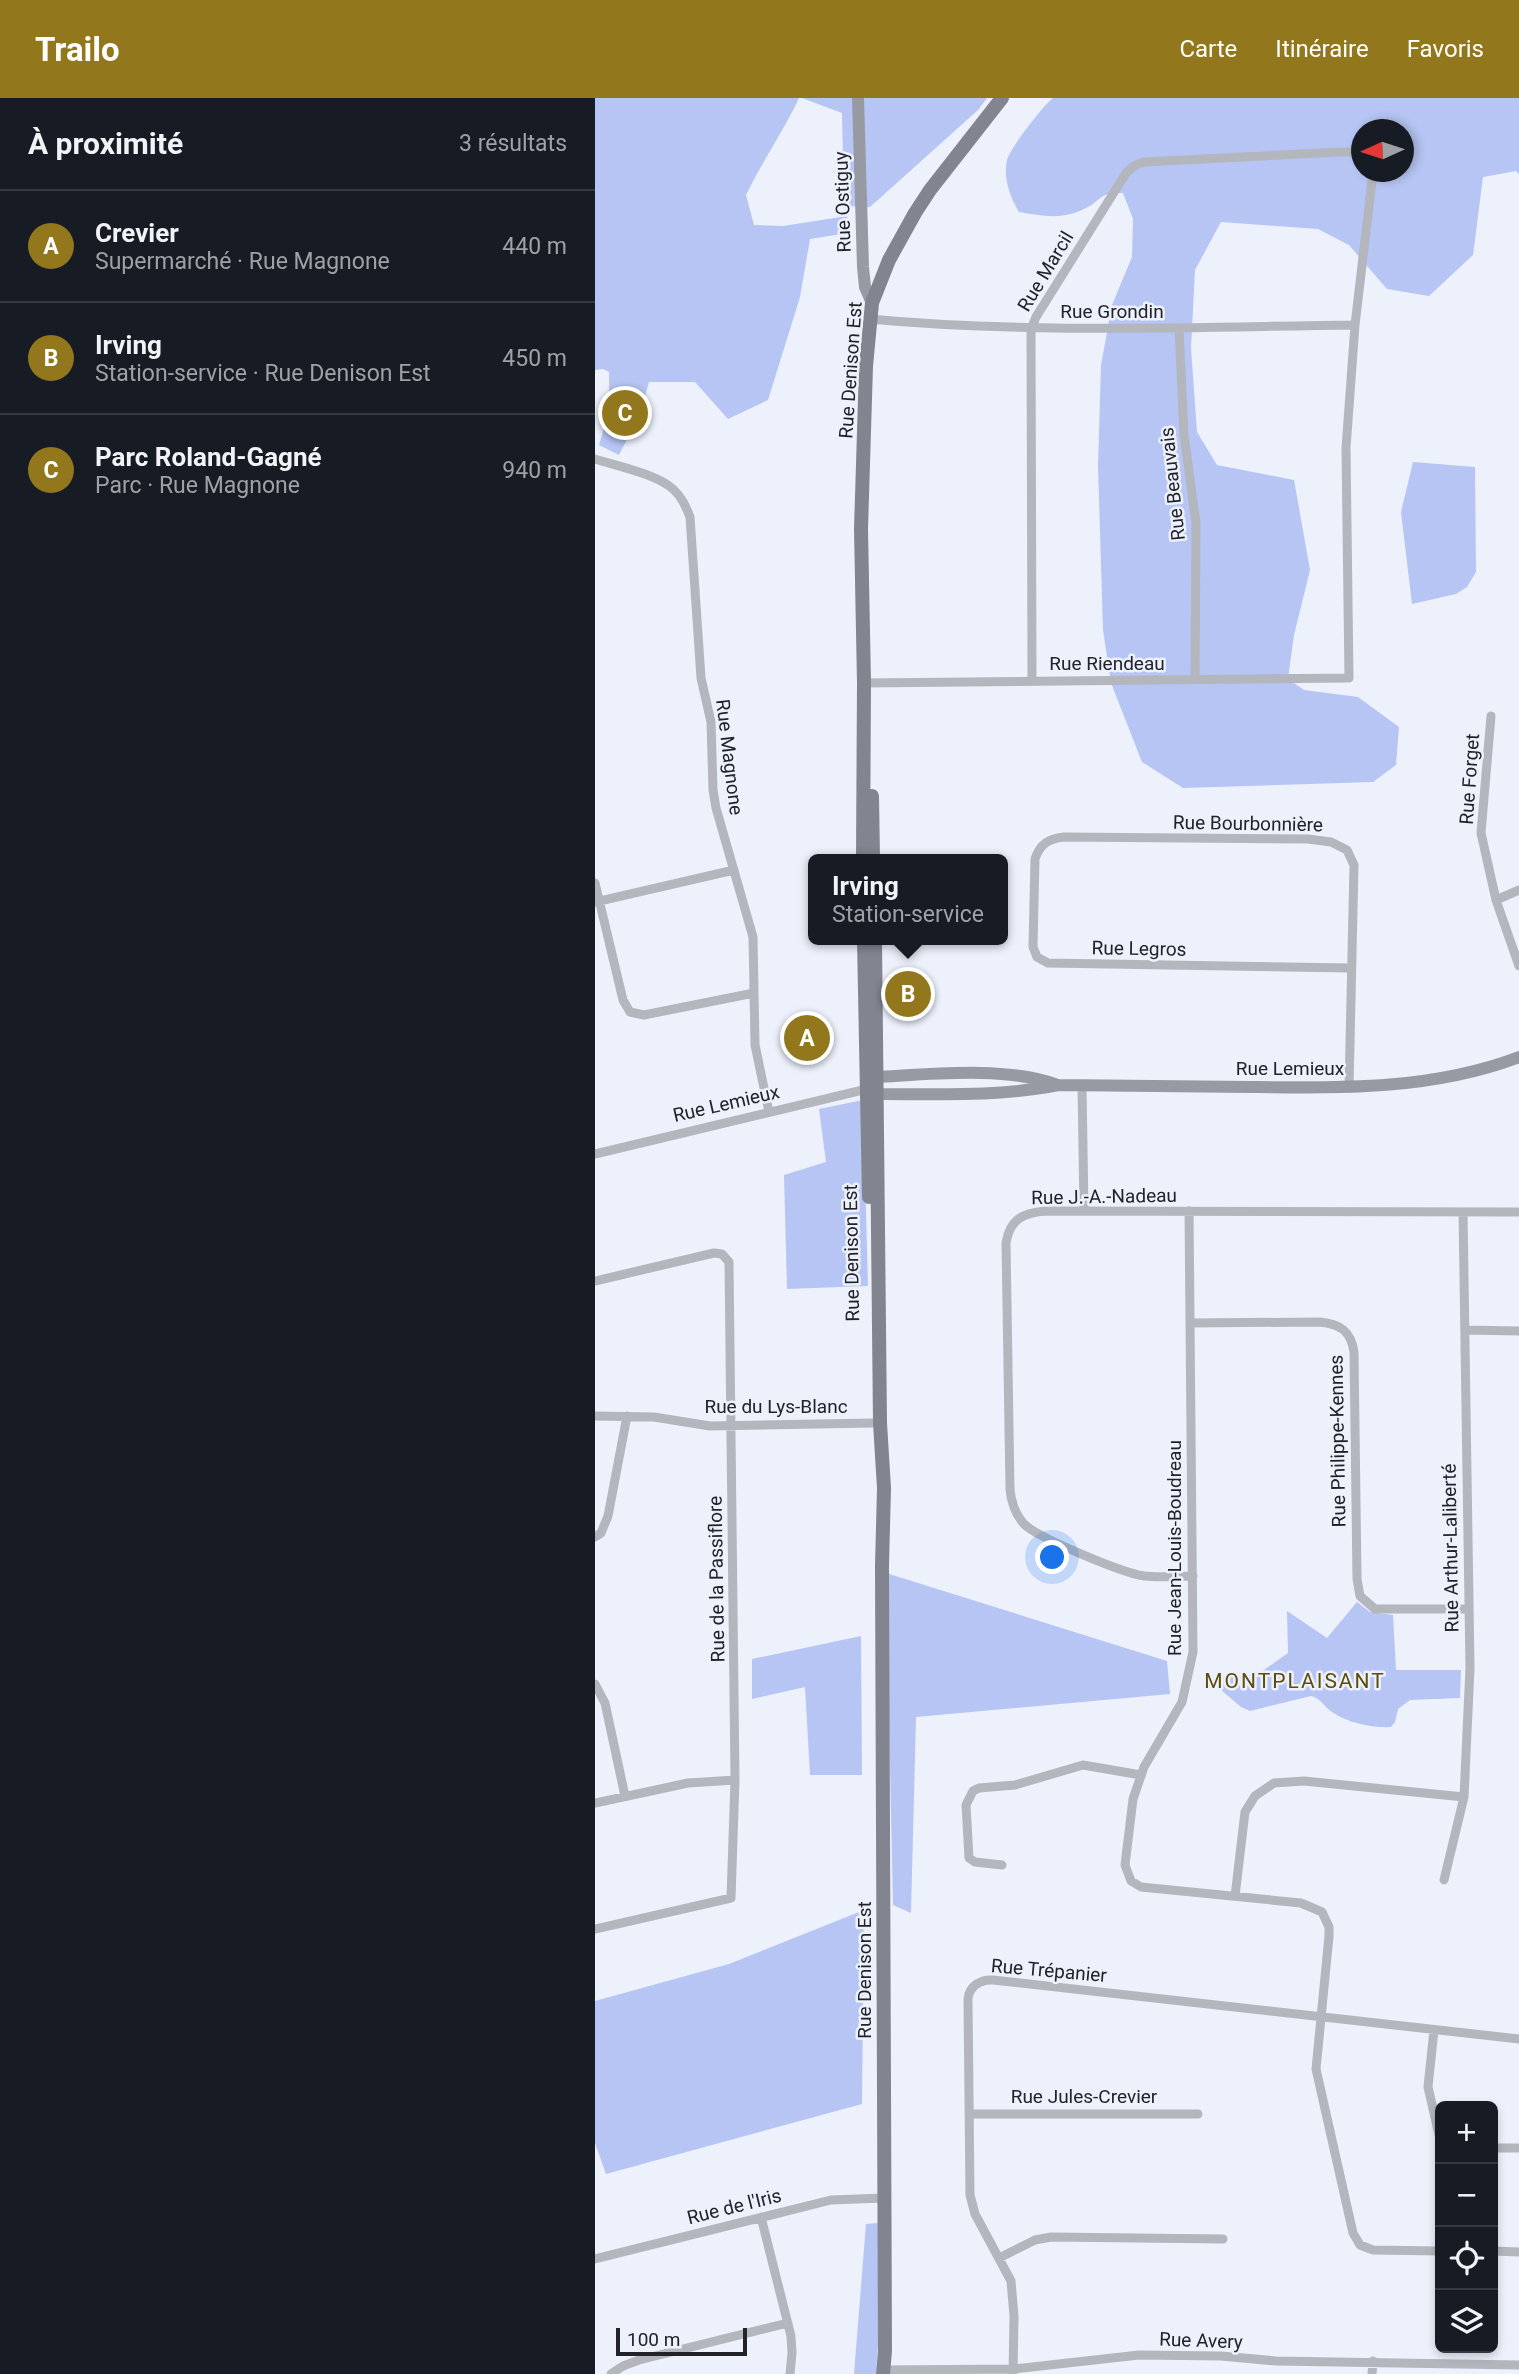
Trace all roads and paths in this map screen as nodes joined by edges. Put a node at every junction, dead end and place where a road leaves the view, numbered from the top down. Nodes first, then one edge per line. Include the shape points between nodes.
1 (858, 98) edge
2 (1002, 98) edge
3 (1351, 152) edge
4 (1372, 182) edge
5 (871, 303) junction
6 (869, 319) junction
7 (1355, 325) junction
8 (1179, 328) junction
9 (1031, 329) junction
10 (595, 459) edge
11 (1032, 680) junction
12 (1195, 680) junction
13 (864, 683) junction
14 (1491, 716) dead end
15 (1038, 851) joint
16 (863, 854) edge
17 (873, 854) edge
18 (734, 870) junction
19 (595, 883) edge
20 (1519, 890) edge
21 (1496, 900) junction
22 (597, 901) edge
23 (864, 945) edge
24 (874, 945) edge
25 (1519, 966) edge
26 (1350, 968) junction
27 (754, 993) junction
28 (1519, 1057) edge
29 (877, 1077) junction
30 (1058, 1085) junction
31 (1082, 1085) junction
32 (1349, 1088) junction
33 (872, 1092) junction
34 (769, 1112) junction
35 (595, 1154) edge
36 (1084, 1211) junction
37 (1189, 1212) junction
38 (1463, 1212) junction
39 (1519, 1212) edge
40 (595, 1281) edge
41 (1190, 1323) junction
42 (1465, 1330) junction
43 (1519, 1331) edge
44 (595, 1416) edge
45 (627, 1416) junction
46 (873, 1423) junction
47 (732, 1425) junction
48 (595, 1536) edge
49 (882, 1566) junction
50 (1193, 1576) junction
51 (1469, 1609) junction
52 (595, 1684) edge
53 (1141, 1775) junction
54 (735, 1780) junction
55 (625, 1796) junction
56 (1464, 1797) junction
57 (595, 1804) edge
58 (1002, 1865) dead end
59 (1444, 1880) dead end
60 (1235, 1896) junction
61 (595, 1929) edge
62 (1320, 2017) junction
63 (1434, 2030) junction
64 (1519, 2039) edge
65 (969, 2114) junction
66 (1198, 2114) dead end
67 (1435, 2117) edge
68 (1498, 2148) edge
69 (1519, 2148) edge
70 (884, 2199) junction
71 (761, 2217) junction
72 (1223, 2239) dead end
73 (1435, 2251) edge
74 (1498, 2251) edge
75 (1519, 2252) edge
76 (999, 2258) junction
77 (595, 2259) edge
78 (788, 2323) junction
79 (1373, 2361) junction
80 (1519, 2365) edge
81 (1013, 2371) edge
82 (883, 2372) edge
83 (611, 2374) edge
84 (790, 2374) edge
85 (1372, 2374) edge

1 - 5 street, Rue Ostiguy via 863,267
2 - 5 main road, Rue Denison Est via 915,213
3 - 9 street, Rue Marcil via 1134,166
4 - 7 street
5 - 6 main road, Rue Denison Est
6 - 9 street, Rue Grondin
6 - 13 main road, Rue Denison Est via 861,529
7 - 8 street, Rue Grondin
7 - 12 street, Rue Riendeau via 1346,448 1349,678
8 - 9 street, Rue Grondin
8 - 12 street, Rue Beauvais via 1184,435 1196,523
9 - 11 street, Rue Marcil
10 - 18 street, Rue Magnone via 672,487 691,517 713,790
11 - 12 street, Rue Riendeau
11 - 13 street, Rue Riendeau
13 - 16 main road, Rue Denison Est
13 - 17 main road, Rue Denison Est
14 - 21 street, Rue Forget via 1481,824
15 - 26 street, Rue Legros via 1033,947 1037,957 1048,963
15 - 26 street, Rue Bourbonnière via 1048,840 1064,837 1331,842 1347,850 1354,865
18 - 22 street
18 - 27 street, Rue Magnone via 753,937
19 - 22 street
20 - 21 street
21 - 25 street, Rue Forget
22 - 27 street via 630,1012 644,1015
23 - 33 main road, Rue Denison Est
24 - 29 main road, Rue Denison Est
26 - 32 street, Rue Bourbonnière
27 - 34 street, Rue Magnone via 756,1052
28 - 32 street, Rue Lemieux via 1436,1080
29 - 30 street, Rue Lemieux via 956,1073 1038,1077
29 - 33 main road, Rue Denison Est
30 - 31 street, Rue Lemieux
30 - 33 street, Rue Lemieux via 986,1093
31 - 32 street, Rue Lemieux
31 - 36 street
33 - 34 street, Rue Lemieux
33 - 46 main road, Rue Denison Est
33 - 49 main road, Rue Denison Est via 884,1488
34 - 35 street, Rue Lemieux
36 - 37 street, Rue J.-A.-Nadeau
36 - 50 street, Rue J.-A.-Nadeau via 1026,1213 1007,1234 1013,1504 1025,1524 1042,1537 1116,1567 1147,1576
37 - 38 street, Rue J.-A.-Nadeau
37 - 41 street, Rue Jean-Louis-Boudreau
38 - 39 street, Rue J.-A.-Nadeau
38 - 42 street, Rue Arthur-Laliberté
40 - 47 street, Rue de la Passiflore via 708,1254 727,1257
41 - 50 street, Rue Jean-Louis-Boudreau
41 - 51 street, Rue Philippe-Kennes via 1320,1322 1345,1329 1354,1352 1360,1596 1375,1609
42 - 43 street
42 - 51 street, Rue Arthur-Laliberté
44 - 45 street, Rue du Lys-Blanc
45 - 47 street, Rue du Lys-Blanc
45 - 48 street via 608,1516
46 - 47 street, Rue du Lys-Blanc
46 - 49 main road, Rue Denison Est
47 - 54 street, Rue de la Passiflore
49 - 70 main road, Rue Denison Est
50 - 53 street, Rue Jean-Louis-Boudreau via 1193,1652 1186,1690
51 - 56 street, Rue Arthur-Laliberté
52 - 55 street via 605,1703
53 - 58 street via 1083,1765 1014,1785 973,1791 966,1810 969,1858
53 - 60 street, Rue Jean-Louis-Boudreau via 1133,1799 1126,1859 1131,1881 1141,1886
54 - 55 street via 688,1783
54 - 61 street, Rue de la Passiflore via 731,1898
55 - 57 street
56 - 59 street, Rue Arthur-Laliberté
56 - 60 street via 1304,1781 1274,1783 1255,1796 1245,1812
60 - 62 street, Rue Jean-Louis-Boudreau via 1301,1903 1322,1912 1329,1936
62 - 63 street, Rue Trépanier
62 - 65 street, Rue Trépanier via 982,1981 969,1993
62 - 73 street, Rue Jean-Louis-Boudreau via 1317,2076 1356,2239 1373,2250
63 - 64 street, Rue Trépanier
63 - 67 street via 1428,2087
65 - 66 street, Rue Jules-Crevier
65 - 76 street, Rue Trépanier via 972,2204
68 - 69 street
70 - 71 street, Rue de l'Iris via 831,2200
70 - 82 main road, Rue Denison Est
71 - 77 street, Rue de l'Iris
71 - 78 street
72 - 76 street via 1043,2238
74 - 75 street
76 - 81 street, Rue Trépanier via 1011,2281
78 - 83 street via 639,2360
78 - 84 street
79 - 80 street, Rue Avery
79 - 81 street, Rue Avery via 1139,2355
79 - 85 street
81 - 82 street, Rue Avery

